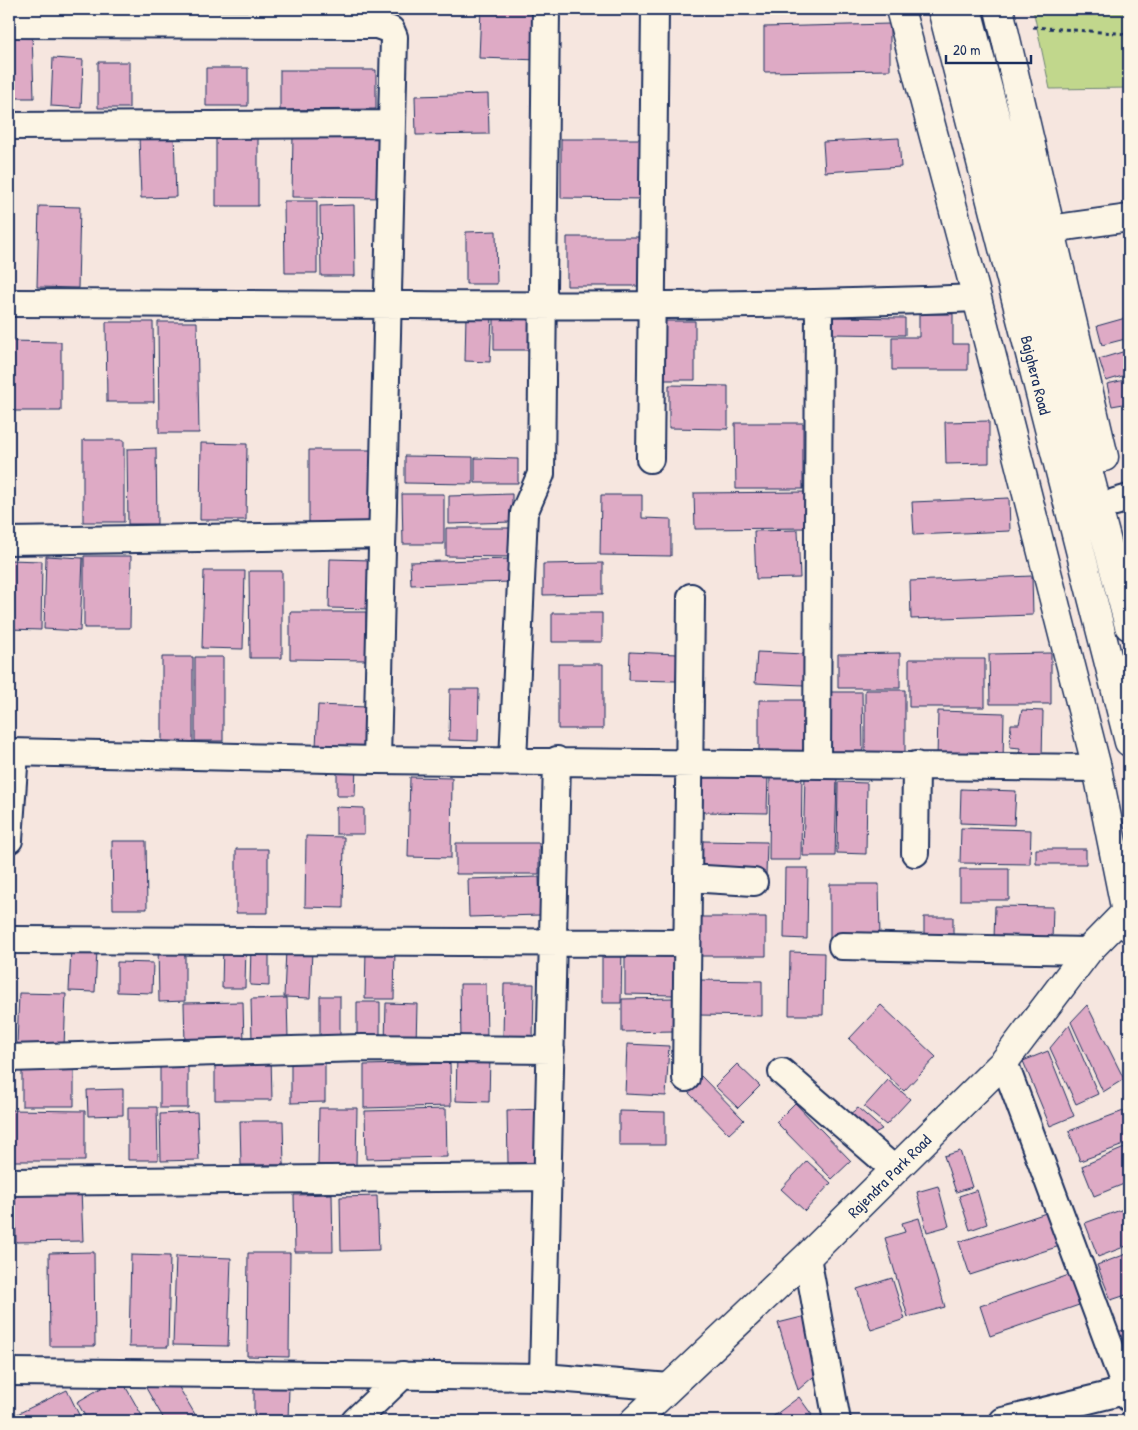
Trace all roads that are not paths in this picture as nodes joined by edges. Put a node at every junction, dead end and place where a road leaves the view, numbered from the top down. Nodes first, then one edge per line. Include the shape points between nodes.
1 (546, 9) edge
2 (655, 9) edge
3 (900, 9) edge
4 (942, 9) edge
5 (967, 9) edge
6 (1000, 17) edge
7 (9, 24) edge
8 (392, 124) junction
9 (9, 126) edge
10 (1129, 218) edge
11 (1050, 229) junction
12 (978, 298) junction
13 (9, 303) edge
14 (388, 303) junction
15 (652, 304) junction
16 (819, 304) junction
17 (544, 306) junction
18 (650, 459) dead end
19 (1122, 500) edge
20 (382, 535) junction
21 (9, 541) edge
22 (1129, 563) edge
23 (691, 598) dead end
24 (1129, 626) edge
25 (1129, 742) edge
26 (12, 752) edge
27 (377, 760) junction
28 (557, 760) junction
29 (513, 761) junction
30 (689, 762) junction
31 (817, 764) junction
32 (916, 766) junction
33 (1097, 768) junction
34 (9, 840) edge
35 (915, 853) dead end
36 (688, 878) junction
37 (754, 882) dead end
38 (1128, 916) edge
39 (9, 940) edge
40 (553, 943) junction
41 (687, 943) junction
42 (842, 946) dead end
43 (1088, 951) junction
44 (550, 1050) junction
45 (9, 1058) edge
46 (1004, 1062) junction
47 (782, 1072) dead end
48 (686, 1078) dead end
49 (895, 1170) junction
50 (548, 1177) junction
51 (9, 1182) edge
52 (807, 1257) junction
53 (51, 1371) junction
54 (9, 1372) edge
55 (403, 1375) junction
56 (543, 1377) junction
57 (670, 1387) junction
58 (9, 1392) edge
59 (1128, 1393) edge
60 (355, 1421) edge
61 (634, 1421) edge
62 (837, 1421) edge
63 (1003, 1421) edge

1 - 17 street
2 - 15 street
3 - 12 street
4 - 25 street, Bajghera Road
5 - 24 street, Bajghera Road
6 - 11 street
7 - 8 street via 377,25 390,30 394,37
8 - 9 street
8 - 14 street
10 - 11 street
11 - 19 street
12 - 16 street
12 - 33 street
13 - 14 street
14 - 17 street
14 - 20 street
15 - 16 street
15 - 17 street
15 - 18 street
16 - 31 street
17 - 29 street via 541,474 526,506 523,522
19 - 22 street
20 - 21 street
20 - 27 street
23 - 30 street
26 - 27 street
26 - 34 street
27 - 29 street
28 - 29 street
28 - 30 street
28 - 40 street
30 - 31 street
30 - 36 street
31 - 32 street
32 - 33 street
32 - 35 street
33 - 38 street
36 - 37 street
36 - 41 street
38 - 43 street, Rajendra Park Road
39 - 40 street
40 - 41 street
40 - 44 street
41 - 48 street
42 - 43 street
43 - 46 street, Rajendra Park Road
44 - 45 street via 362,1048
44 - 50 street
46 - 49 street, Rajendra Park Road
46 - 59 street
47 - 49 street
49 - 52 street, Rajendra Park Road
50 - 51 street
50 - 56 street
52 - 57 street, Rajendra Park Road
52 - 62 street
53 - 54 street
53 - 55 street
53 - 58 street
55 - 56 street
55 - 60 street
56 - 57 street
57 - 61 street, Rajendra Park Road
59 - 63 street

